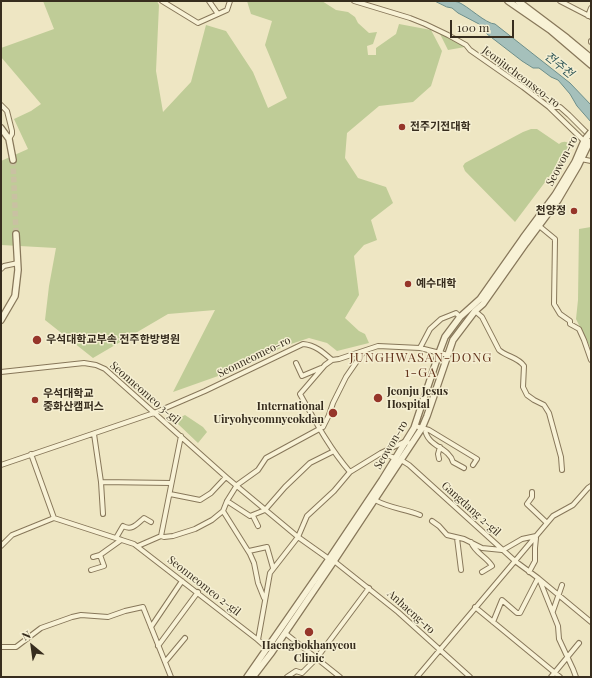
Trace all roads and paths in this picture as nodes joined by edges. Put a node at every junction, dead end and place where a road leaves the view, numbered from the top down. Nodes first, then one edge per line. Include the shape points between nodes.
1 (162, 1) edge
2 (209, 1) edge
3 (230, 1) edge
4 (354, 1) edge
5 (508, 1) edge
6 (560, 1) edge
7 (522, 2) edge
8 (591, 8) edge
9 (218, 14) junction
10 (589, 16) edge
11 (591, 58) edge
12 (591, 65) edge
13 (1, 105) edge
14 (549, 107) junction
15 (1, 128) edge
16 (589, 138) edge
17 (9, 139) junction
18 (585, 150) junction
19 (591, 154) edge
20 (581, 159) junction
21 (13, 160) tunnel mouth
22 (591, 161) edge
23 (537, 224) junction
24 (16, 234) tunnel mouth
25 (18, 263) junction
26 (1, 269) edge
27 (475, 311) junction
28 (460, 317) junction
29 (1, 320) edge
30 (420, 348) junction
31 (364, 350) junction
32 (439, 353) junction
33 (448, 355) junction
34 (332, 360) junction
35 (591, 360) edge
36 (296, 363) dead end
37 (322, 368) junction
38 (1, 372) edge
39 (154, 413) junction
40 (415, 426) junction
41 (320, 429) junction
42 (423, 429) junction
43 (94, 434) junction
44 (181, 436) junction
45 (408, 443) junction
46 (440, 447) junction
47 (334, 451) junction
48 (381, 453) junction
49 (31, 454) junction
50 (398, 459) junction
51 (439, 460) dead end
52 (1, 465) edge
53 (473, 465) dead end
54 (464, 468) dead end
55 (562, 470) dead end
56 (350, 472) junction
57 (226, 477) junction
58 (101, 482) junction
59 (171, 483) junction
60 (237, 485) junction
61 (589, 487) edge
62 (532, 492) dead end
63 (170, 494) junction
64 (375, 500) junction
65 (227, 501) junction
66 (265, 510) junction
67 (223, 511) junction
68 (103, 514) dead end
69 (420, 515) dead end
70 (253, 516) junction
71 (54, 518) junction
72 (151, 522) dead end
73 (432, 522) dead end
74 (546, 524) junction
75 (258, 526) dead end
76 (161, 536) junction
77 (537, 536) junction
78 (298, 537) junction
79 (116, 538) junction
80 (457, 538) junction
81 (121, 540) junction
82 (470, 542) junction
83 (1, 546) edge
84 (138, 546) junction
85 (502, 550) junction
86 (249, 552) junction
87 (100, 555) junction
88 (93, 557) dead end
89 (332, 560) junction
90 (515, 561) junction
91 (273, 568) junction
92 (92, 570) dead end
93 (461, 570) dead end
94 (482, 572) dead end
95 (529, 572) junction
96 (538, 578) junction
97 (182, 580) junction
98 (562, 585) dead end
99 (369, 588) junction
100 (198, 592) junction
101 (559, 596) junction
102 (264, 598) junction
103 (475, 607) junction
104 (553, 612) junction
105 (493, 622) junction
106 (591, 622) edge
107 (151, 627) junction
108 (285, 633) junction
109 (185, 638) dead end
110 (258, 640) junction
111 (579, 643) dead end
112 (158, 646) junction
113 (1, 647) edge
114 (267, 648) junction
115 (440, 651) junction
116 (272, 652) junction
117 (567, 656) junction
118 (316, 659) junction
119 (165, 662) junction
120 (555, 673) junction
121 (171, 677) edge
122 (247, 677) edge
123 (253, 677) edge
124 (287, 677) edge
125 (340, 677) edge
126 (417, 677) edge
127 (470, 677) edge
128 (551, 677) edge
129 (560, 677) edge
130 (576, 677) edge

1 - 9 street via 198,23
2 - 9 street
3 - 9 street via 228,10
4 - 14 street, Jeonjucheonseo-ro via 410,18 448,34
5 - 12 street via 550,30
6 - 10 street
7 - 11 street
8 - 10 street
13 - 17 street via 7,111 12,131
14 - 16 street, Jeonjucheonseo-ro
14 - 16 street via 560,107
15 - 17 street
16 - 18 street, Seowon-ro
16 - 23 street, Seowon-ro
17 - 21 street
18 - 19 street
18 - 20 street, Seowon-ro
20 - 22 street
20 - 23 street, Seowon-ro via 558,200
23 - 27 street, Seowon-ro via 483,304
23 - 28 street, Seowon-ro via 480,299
23 - 35 street via 555,239 554,304 570,324 579,329
24 - 25 street
25 - 26 street
25 - 29 street via 15,296
27 - 33 street, Seowon-ro via 453,340
27 - 55 street via 482,317 499,350 521,361 524,366 523,387 527,395 544,405 549,413
28 - 30 street via 456,313 440,319 430,329
28 - 32 street, Seowon-ro via 445,337
30 - 31 street via 378,346
30 - 32 street
31 - 34 street
31 - 41 street via 346,377 329,416
32 - 33 street
32 - 40 street, Seowon-ro
33 - 42 street, Seowon-ro
34 - 37 street
34 - 39 street, Seonneomeo-ro via 311,345 303,344
36 - 37 street via 302,376
37 - 41 street via 300,394
38 - 39 street, Seonneomeo 3-gil via 96,364
39 - 43 street, Seonneomeo-ro
39 - 44 street, Seonneomeo 3-gil
40 - 42 street
40 - 45 street, Seowon-ro
41 - 47 street
41 - 60 street via 266,458 258,470
42 - 45 street, Seowon-ro
42 - 46 street via 426,436
42 - 53 street via 429,430 477,459
43 - 49 street, Seonneomeo-ro
43 - 58 street
44 - 57 street, Seonneomeo 3-gil
44 - 59 street, Seonneomeo 3-gil
45 - 48 street
45 - 50 street, Seowon-ro
46 - 51 street
46 - 54 street via 452,456 453,462
47 - 56 street
47 - 66 street via 310,463
48 - 50 street, Gangdang 2-gil
48 - 56 street
49 - 52 street, Seonneomeo-ro
49 - 71 street
50 - 64 street, Seowon-ro
50 - 85 street, Gangdang 2-gil via 410,465
50 - 89 street, Seowon-ro
56 - 78 street via 307,516
57 - 60 street, Seonneomeo 3-gil
57 - 63 street via 200,500
58 - 59 street
58 - 68 street
59 - 63 street, Seonneomeo 3-gil
60 - 65 street
60 - 66 street, Seonneomeo 3-gil
61 - 74 street via 573,504 553,516
62 - 74 street via 527,504
63 - 76 street
64 - 69 street
64 - 89 street, Seowon-ro
65 - 67 street
65 - 70 street
66 - 70 street
66 - 78 street, Seonneomeo 3-gil
67 - 76 street via 195,529 173,536
67 - 86 street
70 - 75 street
71 - 79 street, Seonneomeo 2-gil
71 - 83 street via 12,535
72 - 79 street via 144,518 133,528 123,526
73 - 80 street via 447,535
74 - 77 street
76 - 84 street
77 - 85 street via 522,539
77 - 90 street
77 - 95 street via 534,548 535,561
78 - 89 street, Seonneomeo 3-gil
78 - 91 street
79 - 81 street, Seonneomeo 2-gil
80 - 82 street
80 - 93 street
81 - 84 street, Seonneomeo 2-gil
81 - 87 street
82 - 85 street via 482,548
82 - 94 street via 492,566
84 - 97 street, Seonneomeo 2-gil
85 - 90 street, Gangdang 2-gil
86 - 91 street via 266,548
86 - 102 street
87 - 88 street
87 - 92 street via 104,566
89 - 99 street, Anhaeng-ro
89 - 108 street, Seowon-ro
89 - 114 street, Seowon-ro
90 - 95 street, Gangdang 2-gil
90 - 103 street
91 - 102 street
95 - 96 street, Gangdang 2-gil
96 - 101 street, Gangdang 2-gil
96 - 104 street
96 - 105 street via 520,613 502,600
97 - 100 street, Seonneomeo 2-gil
97 - 107 street
98 - 101 street
99 - 115 street, Anhaeng-ro
99 - 118 street
100 - 110 street, Seonneomeo 2-gil
100 - 112 street
101 - 104 street
101 - 106 street, Gangdang 2-gil
102 - 110 street
103 - 105 street
103 - 115 street
104 - 117 street via 559,639
105 - 120 street
107 - 112 street
107 - 113 street via 143,608 108,617 72,617 41,628 16,647
108 - 116 street, Seowon-ro
108 - 118 street
109 - 119 street
110 - 114 street, Seonneomeo 2-gil
111 - 117 street
112 - 119 street
114 - 116 street, Seonneomeo 2-gil
114 - 122 street, Seowon-ro
115 - 126 street
115 - 127 street, Anhaeng-ro
116 - 123 street, Seowon-ro
117 - 120 street
117 - 130 street
118 - 124 street via 302,673 296,671
118 - 125 street
119 - 121 street
120 - 128 street
120 - 129 street

